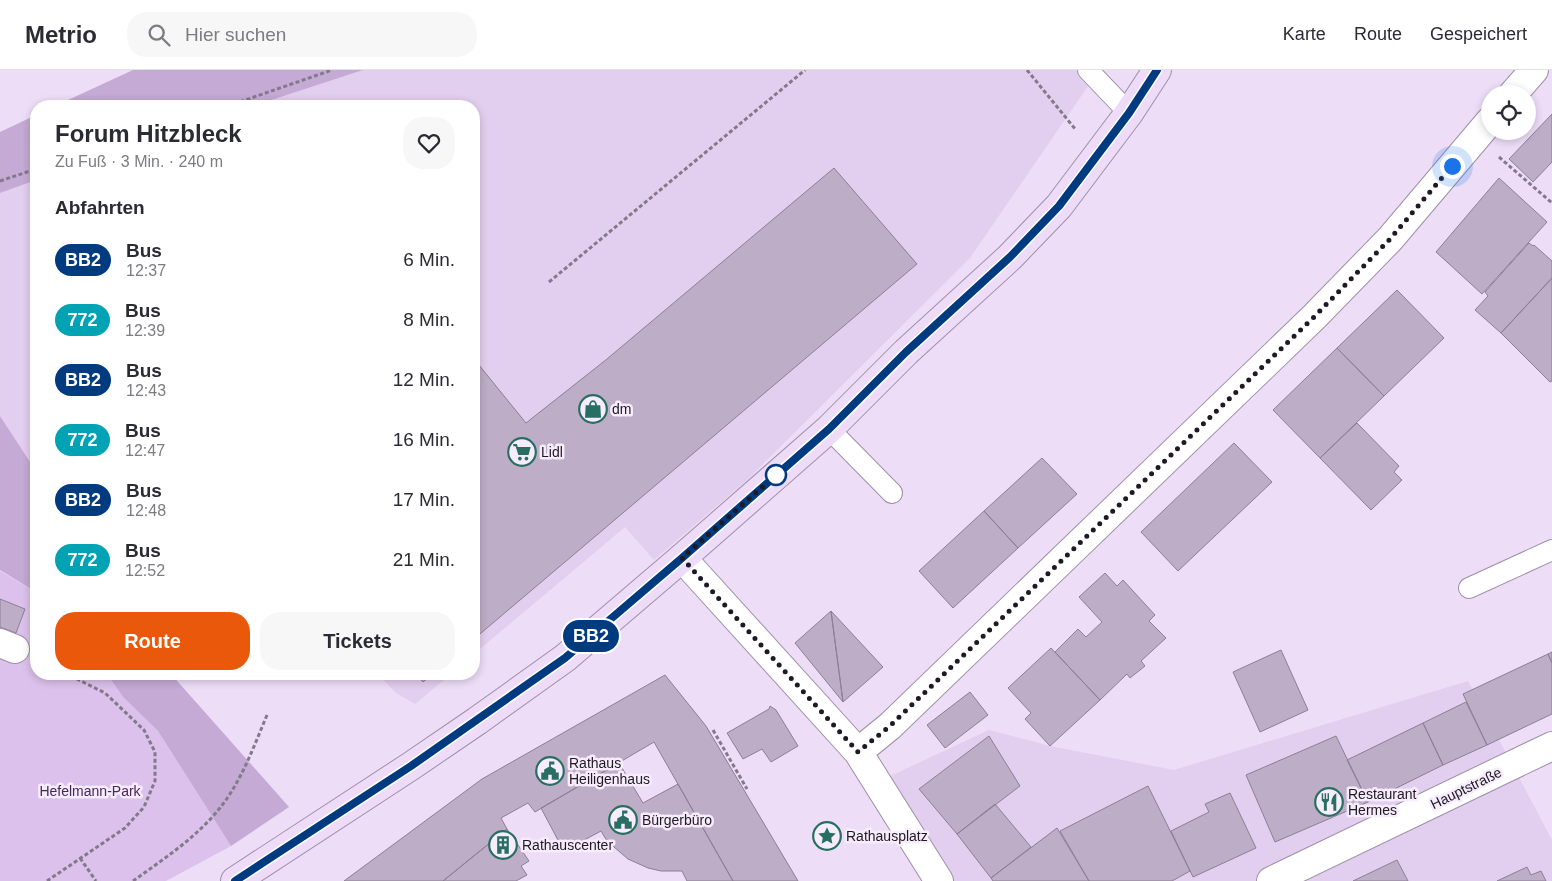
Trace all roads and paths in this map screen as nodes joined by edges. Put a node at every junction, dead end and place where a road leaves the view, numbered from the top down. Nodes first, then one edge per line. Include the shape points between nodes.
1 (332, 70) edge
2 (805, 70) edge
3 (1026, 70) edge
4 (1088, 70) edge
5 (1157, 70) edge
6 (1534, 70) edge
7 (1521, 85) edge
8 (245, 100) edge
9 (1129, 113) junction
10 (1481, 131) edge
11 (1493, 140) edge
12 (1097, 156) junction
13 (30, 171) edge
14 (0, 181) edge
15 (1552, 203) edge
16 (549, 282) dead end
17 (829, 429) junction
18 (892, 494) dead end
19 (1552, 550) edge
20 (682, 558) junction
21 (1470, 588) dead end
22 (78, 680) edge
23 (267, 715) dead end
24 (713, 730) dead end
25 (1552, 746) edge
26 (858, 752) junction
27 (748, 788) dead end
28 (80, 858) junction
29 (243, 879) edge
30 (47, 881) edge
31 (96, 881) edge
32 (133, 881) edge
33 (939, 881) edge
34 (1271, 881) edge

1 - 8 path
2 - 16 path
3 - 12 path
4 - 9 lane
5 - 9 street
6 - 7 street
9 - 12 street
10 - 26 street via 1390,239 1314,317 890,726
11 - 15 path
12 - 17 street via 1059,206 1010,257 906,352
13 - 14 path
17 - 18 lane
17 - 20 street
19 - 21 lane
20 - 26 street
20 - 29 street via 565,658
22 - 28 path via 105,694 144,730 155,752 155,781 144,807 125,828
23 - 32 path via 249,760 223,804 191,839
24 - 27 path
25 - 34 street, Hauptstraße
26 - 33 street
28 - 30 path
28 - 31 path

